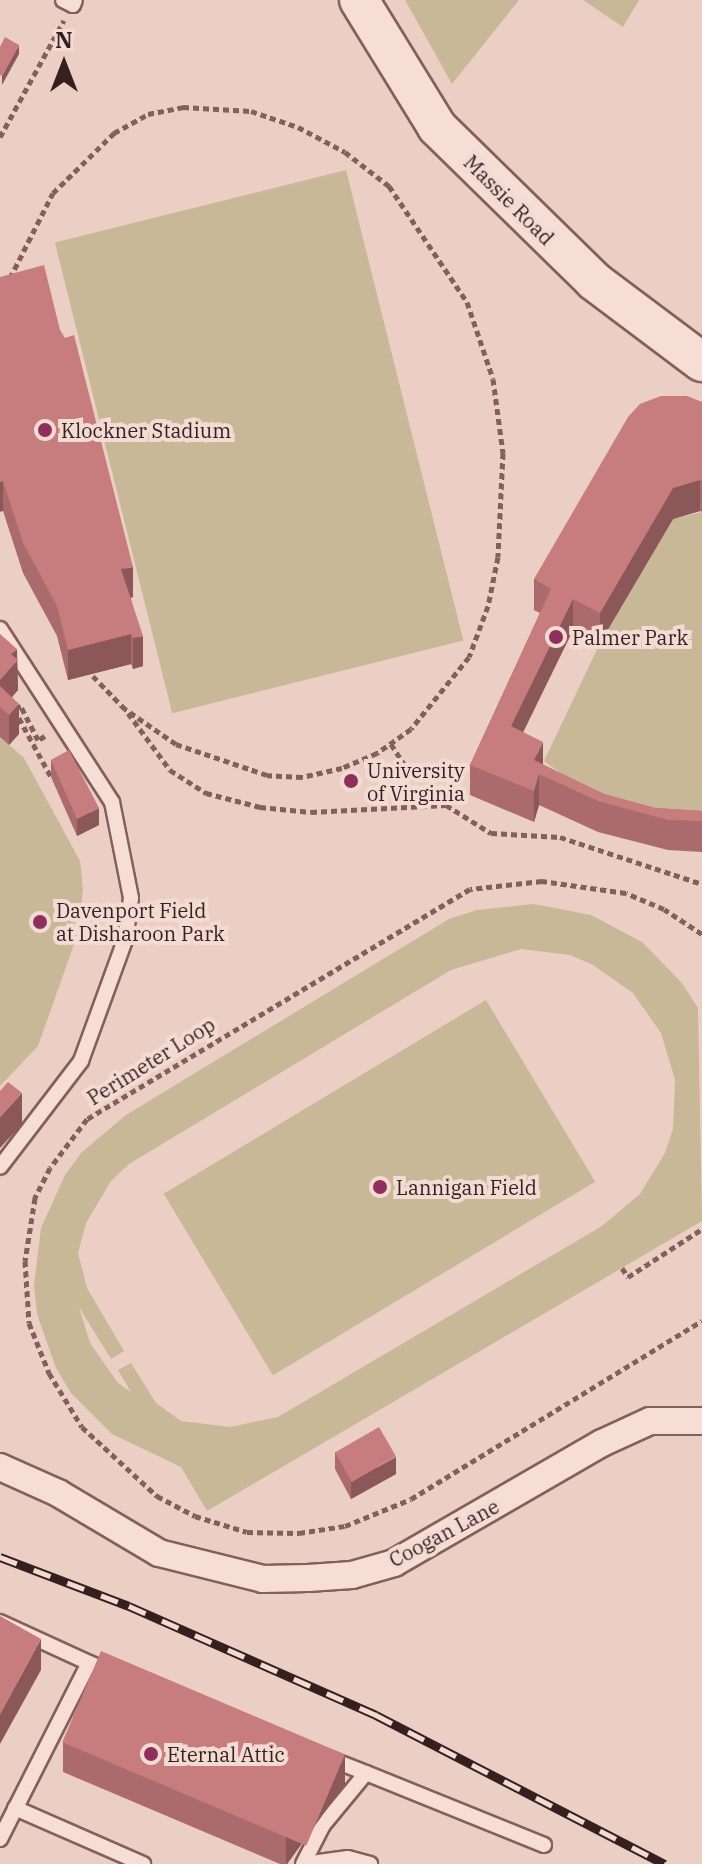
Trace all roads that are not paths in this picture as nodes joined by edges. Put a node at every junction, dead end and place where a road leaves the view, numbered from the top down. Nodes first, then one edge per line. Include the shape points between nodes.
1 (359, 0) edge
2 (702, 362) edge
3 (0, 629) edge
4 (0, 1167) edge
5 (702, 1421) edge
6 (0, 1467) edge
7 (0, 1622) edge
8 (89, 1663) junction
9 (133, 1680) edge
10 (307, 1750) edge
11 (366, 1773) junction
12 (15, 1808) junction
13 (0, 1839) edge
14 (544, 1845) dead end
15 (143, 1864) edge
16 (303, 1864) edge
17 (370, 1864) edge

1 - 2 street, Massie Road via 393,63 447,138 594,281
3 - 4 lane via 112,802 125,845 131,898 125,940 81,1061
5 - 6 street, Coogan Lane via 650,1421 602,1443 394,1563 352,1575 308,1578 263,1579 159,1553 58,1493
7 - 8 lane
8 - 9 lane
8 - 12 lane
10 - 11 lane
11 - 14 lane
11 - 16 lane via 323,1825
12 - 13 lane
12 - 15 lane
16 - 17 lane via 348,1858

